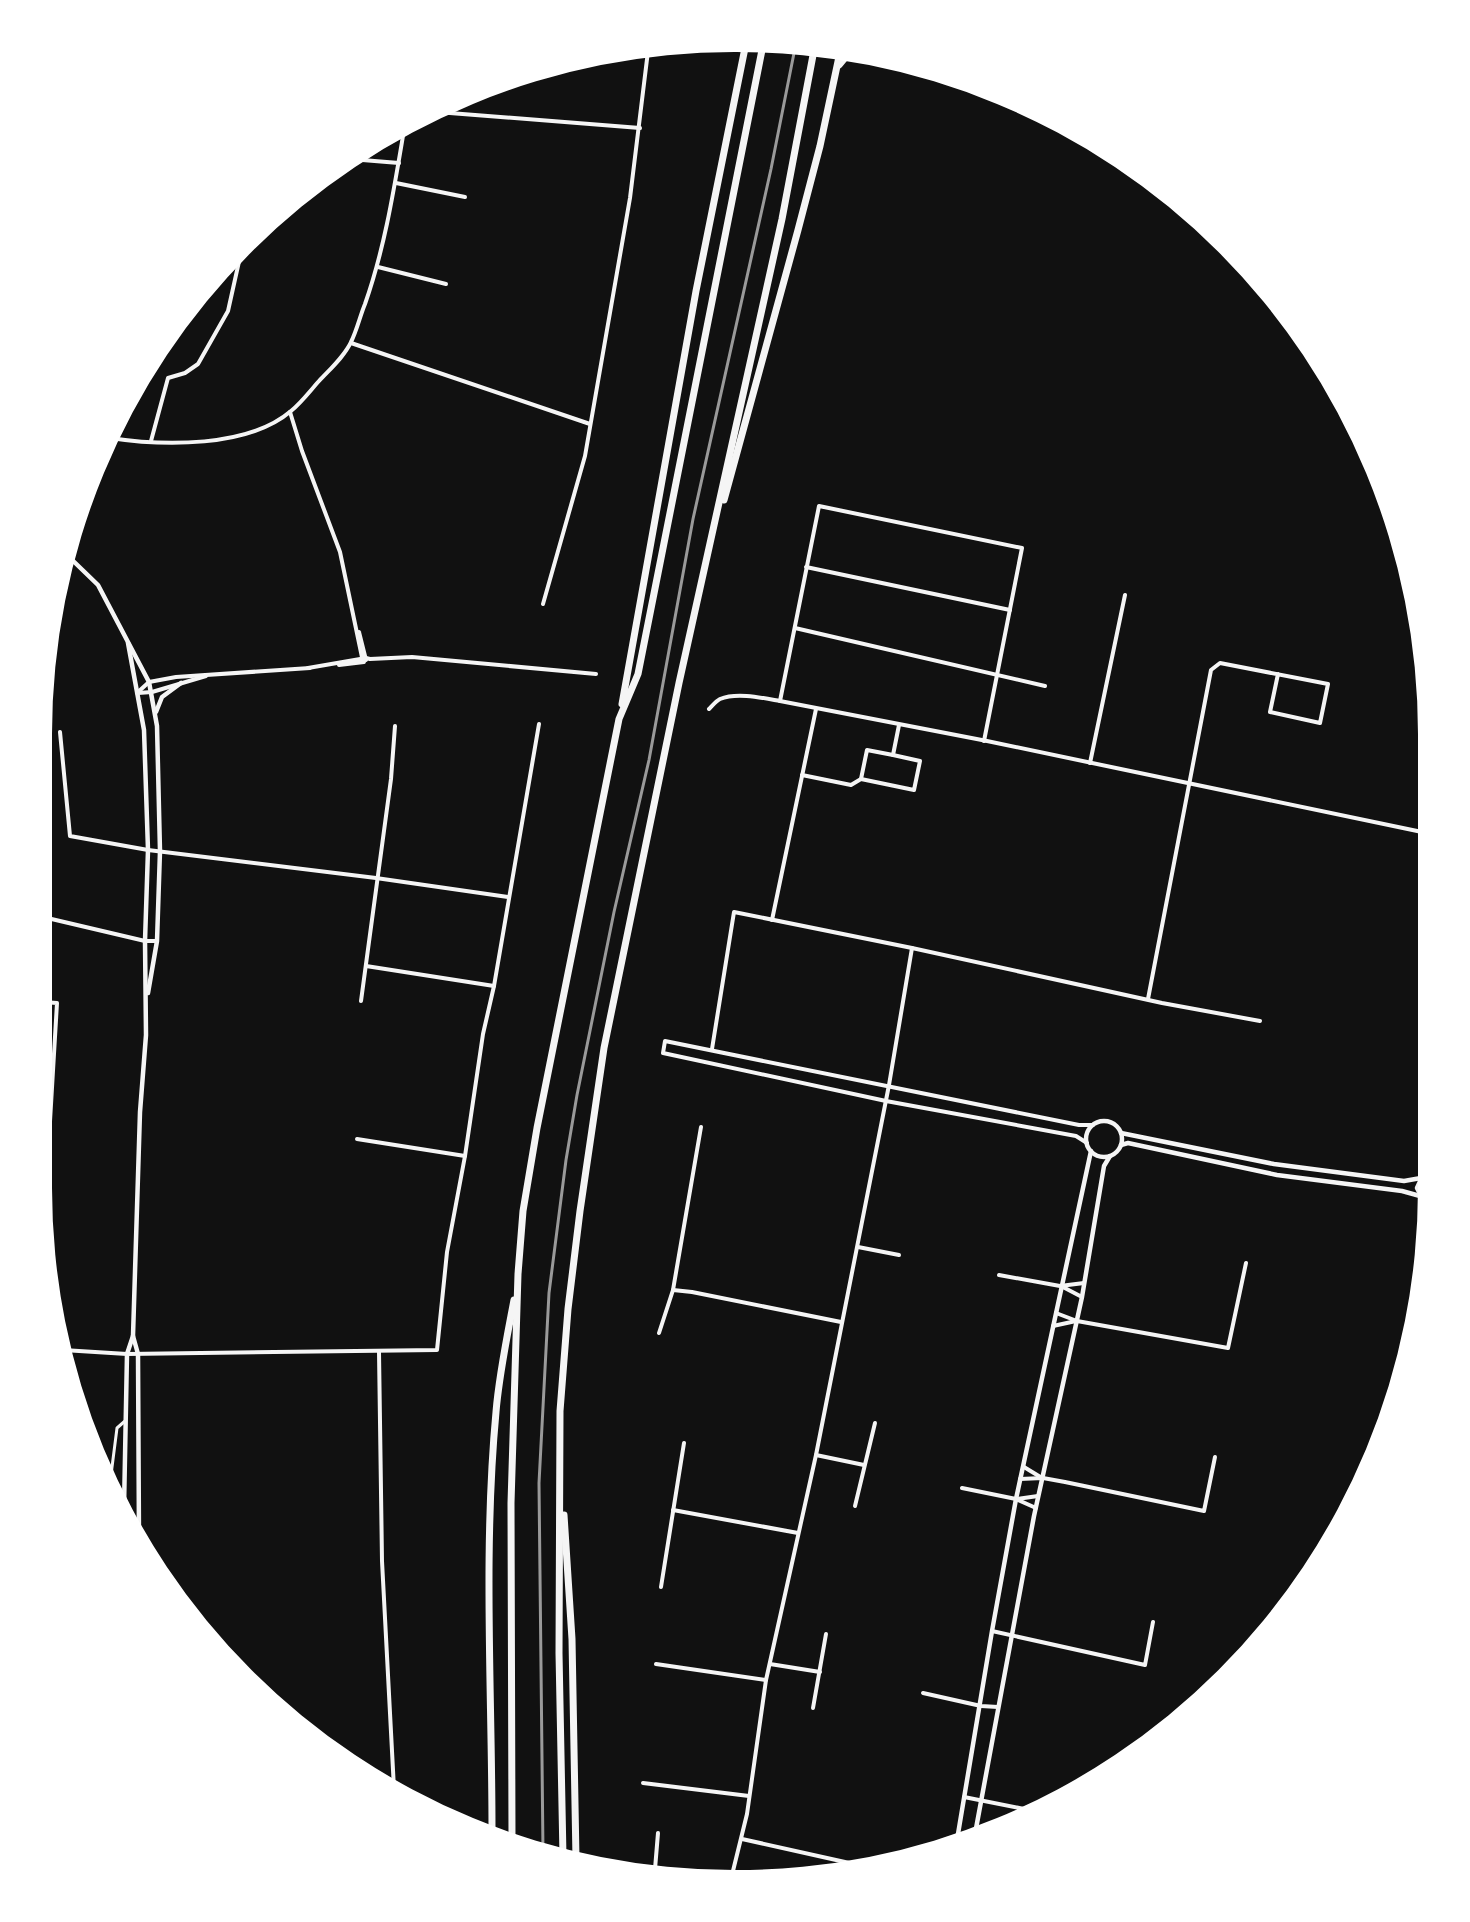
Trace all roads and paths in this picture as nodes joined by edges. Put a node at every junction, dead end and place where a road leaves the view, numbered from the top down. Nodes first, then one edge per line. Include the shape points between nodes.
1 (743, 52) edge
2 (761, 53) edge
3 (813, 57) edge
4 (647, 58) edge
5 (839, 61) edge
6 (842, 61) edge
7 (838, 67) junction
8 (454, 113) edge
9 (640, 128) junction
10 (403, 139) edge
11 (368, 160) edge
12 (399, 163) junction
13 (396, 183) junction
14 (465, 197) dead end
15 (378, 267) junction
16 (238, 268) edge
17 (446, 284) dead end
18 (351, 343) junction
19 (290, 412) junction
20 (590, 424) junction
21 (120, 439) edge
22 (151, 441) junction
23 (75, 563) edge
24 (806, 567) junction
25 (699, 593) junction
26 (1125, 595) dead end
27 (543, 604) dead end
28 (1010, 610) junction
29 (795, 628) junction
30 (128, 643) junction
31 (365, 660) junction
32 (215, 674) junction
33 (596, 674) dead end
34 (996, 674) junction
35 (1278, 674) junction
36 (149, 682) junction
37 (181, 683) junction
38 (1045, 686) dead end
39 (152, 692) junction
40 (137, 693) junction
41 (780, 701) junction
42 (709, 709) dead end
43 (816, 709) junction
44 (155, 714) junction
45 (619, 719) junction
46 (539, 724) dead end
47 (899, 725) junction
48 (395, 726) dead end
49 (60, 732) dead end
50 (984, 741) junction
51 (893, 755) junction
52 (1090, 763) junction
53 (802, 775) junction
54 (861, 779) junction
55 (1189, 784) junction
56 (1418, 831) edge
57 (148, 850) junction
58 (160, 851) junction
59 (376, 878) junction
60 (508, 897) junction
61 (52, 919) edge
62 (772, 920) junction
63 (145, 941) junction
64 (157, 941) junction
65 (912, 948) junction
66 (366, 966) junction
67 (494, 986) junction
68 (1148, 999) junction
69 (361, 1001) dead end
70 (52, 1003) edge
71 (146, 1005) junction
72 (1260, 1021) dead end
73 (712, 1049) junction
74 (889, 1085) junction
75 (52, 1088) edge
76 (886, 1101) junction
77 (1093, 1125) junction
78 (700, 1127) dead end
79 (1121, 1133) junction
80 (357, 1139) dead end
81 (1087, 1143) junction
82 (1121, 1145) junction
83 (1091, 1151) junction
84 (465, 1156) junction
85 (1110, 1156) junction
86 (1418, 1179) edge
87 (1418, 1196) edge
88 (858, 1247) junction
89 (898, 1255) dead end
90 (1246, 1263) dead end
91 (518, 1274) junction
92 (999, 1275) dead end
93 (1084, 1283) junction
94 (1060, 1286) junction
95 (673, 1290) junction
96 (1082, 1297) junction
97 (1056, 1313) junction
98 (1077, 1321) junction
99 (841, 1322) junction
100 (1053, 1326) junction
101 (659, 1333) dead end
102 (133, 1336) junction
103 (73, 1351) edge
104 (379, 1352) junction
105 (127, 1354) junction
106 (138, 1354) junction
107 (127, 1420) junction
108 (875, 1423) dead end
109 (684, 1443) dead end
110 (816, 1455) junction
111 (1215, 1457) dead end
112 (560, 1461) junction
113 (864, 1465) junction
114 (112, 1466) edge
115 (1024, 1467) junction
116 (1043, 1478) junction
117 (1020, 1479) junction
118 (962, 1488) dead end
119 (125, 1492) edge
120 (1038, 1496) junction
121 (1016, 1499) junction
122 (855, 1506) dead end
123 (1036, 1508) junction
124 (673, 1510) junction
125 (139, 1519) edge
126 (798, 1533) junction
127 (661, 1587) dead end
128 (1153, 1622) dead end
129 (992, 1631) junction
130 (826, 1634) dead end
131 (1011, 1635) junction
132 (656, 1664) dead end
133 (770, 1664) junction
134 (820, 1672) junction
135 (766, 1680) junction
136 (924, 1693) dead end
137 (981, 1706) junction
138 (998, 1707) junction
139 (813, 1708) dead end
140 (393, 1778) edge
141 (643, 1783) dead end
142 (749, 1796) junction
143 (964, 1797) junction
144 (980, 1801) junction
145 (1018, 1808) edge
146 (492, 1824) edge
147 (976, 1825) edge
148 (958, 1831) edge
149 (512, 1832) edge
150 (658, 1833) dead end
151 (742, 1839) junction
152 (563, 1847) edge
153 (576, 1850) edge
154 (841, 1861) edge
155 (655, 1865) edge
156 (734, 1870) edge

1 - 45 highway
2 - 45 highway via 638,674
3 - 25 highway via 782,219
4 - 9 street
5 - 7 highway
6 - 7 highway
7 - 25 highway
8 - 9 street
9 - 20 street
10 - 12 street
11 - 12 street
12 - 13 street
13 - 14 street
13 - 15 street
15 - 17 street
15 - 18 street
16 - 22 street via 228,311 198,364 168,378
18 - 19 street
18 - 20 street
19 - 22 street via 261,429 229,438
19 - 31 street via 340,552
20 - 27 street via 585,456
21 - 22 street
23 - 30 street via 98,585
24 - 28 street
24 - 28 street via 819,506 1022,548
24 - 29 street
25 - 112 highway via 604,1048 568,1309
26 - 52 street
28 - 34 street
29 - 34 street
29 - 41 street
30 - 36 street
30 - 40 street
31 - 32 street
31 - 33 street via 412,657
32 - 36 street
32 - 37 street
34 - 38 street
34 - 50 street
35 - 35 street via 1270,712 1320,723 1328,684
35 - 55 street via 1220,663 1211,670
36 - 39 street
36 - 40 street
37 - 39 street
37 - 44 street via 162,698
39 - 40 street
39 - 44 street
40 - 57 street via 144,730
41 - 42 street via 733,697 720,699
41 - 43 street
43 - 47 street
43 - 53 street
44 - 58 street
45 - 91 highway via 537,1128 523,1211
46 - 60 street
47 - 50 street
47 - 51 street
48 - 59 street
49 - 57 street via 70,836
50 - 52 street
51 - 54 street via 867,750
51 - 54 street via 920,760 914,790
52 - 55 street
53 - 54 street via 851,785
53 - 62 street
55 - 56 street
55 - 68 street
57 - 58 street
57 - 63 street
58 - 59 street
58 - 64 street
59 - 60 street
59 - 66 street
60 - 67 street
61 - 63 street
62 - 65 street
62 - 73 street via 734,912
63 - 64 street
63 - 71 street
64 - 71 street
65 - 68 street
65 - 74 street
66 - 67 street
66 - 69 street
67 - 84 street
68 - 72 street
70 - 75 street via 57,1003
71 - 102 street
73 - 74 street
73 - 76 street via 665,1041 663,1053
74 - 76 street
74 - 77 street
76 - 81 street via 1076,1136
76 - 88 street
77 - 79 street via 1109,1122
77 - 81 street
78 - 95 street
79 - 82 street
79 - 86 street via 1274,1164 1404,1181
80 - 84 street
81 - 83 street
82 - 85 street
82 - 87 street via 1128,1143 1277,1175
83 - 85 street via 1102,1157
83 - 94 street
84 - 104 street via 447,1252 437,1350
85 - 93 street via 1104,1166
88 - 89 street
88 - 99 street
90 - 98 street via 1228,1348
91 - 146 highway via 496,1412 493,1464 488,1612
91 - 149 highway via 511,1503
92 - 94 street
93 - 94 street
93 - 96 street
94 - 96 street
94 - 97 street
95 - 99 street
95 - 101 street
96 - 98 street
97 - 98 street
97 - 100 street
98 - 100 street
98 - 116 street
99 - 110 street
100 - 115 street
102 - 105 street
102 - 106 street
103 - 105 street
104 - 106 street
104 - 140 street via 382,1561
105 - 106 street
105 - 107 street
106 - 125 street
107 - 114 street via 117,1428
107 - 119 street
108 - 113 street
109 - 124 street
110 - 113 street
110 - 126 street
111 - 116 street via 1204,1511
112 - 152 highway
112 - 153 highway via 572,1639
113 - 122 street
115 - 116 street
115 - 117 street
116 - 117 street
116 - 120 street
117 - 121 street
118 - 121 street
120 - 121 street
120 - 123 street
121 - 123 street
121 - 129 street
123 - 131 street
124 - 126 street
124 - 127 street
126 - 133 street
128 - 131 street via 1145,1665
129 - 131 street
129 - 137 street
130 - 134 street
131 - 138 street
132 - 135 street
133 - 134 street
133 - 135 street
134 - 139 street
135 - 142 street
136 - 137 street
137 - 138 street
137 - 143 street
138 - 144 street
141 - 142 street
142 - 151 street
143 - 144 street
143 - 148 street
144 - 145 street
144 - 147 street
150 - 155 street
151 - 154 street
151 - 156 street

